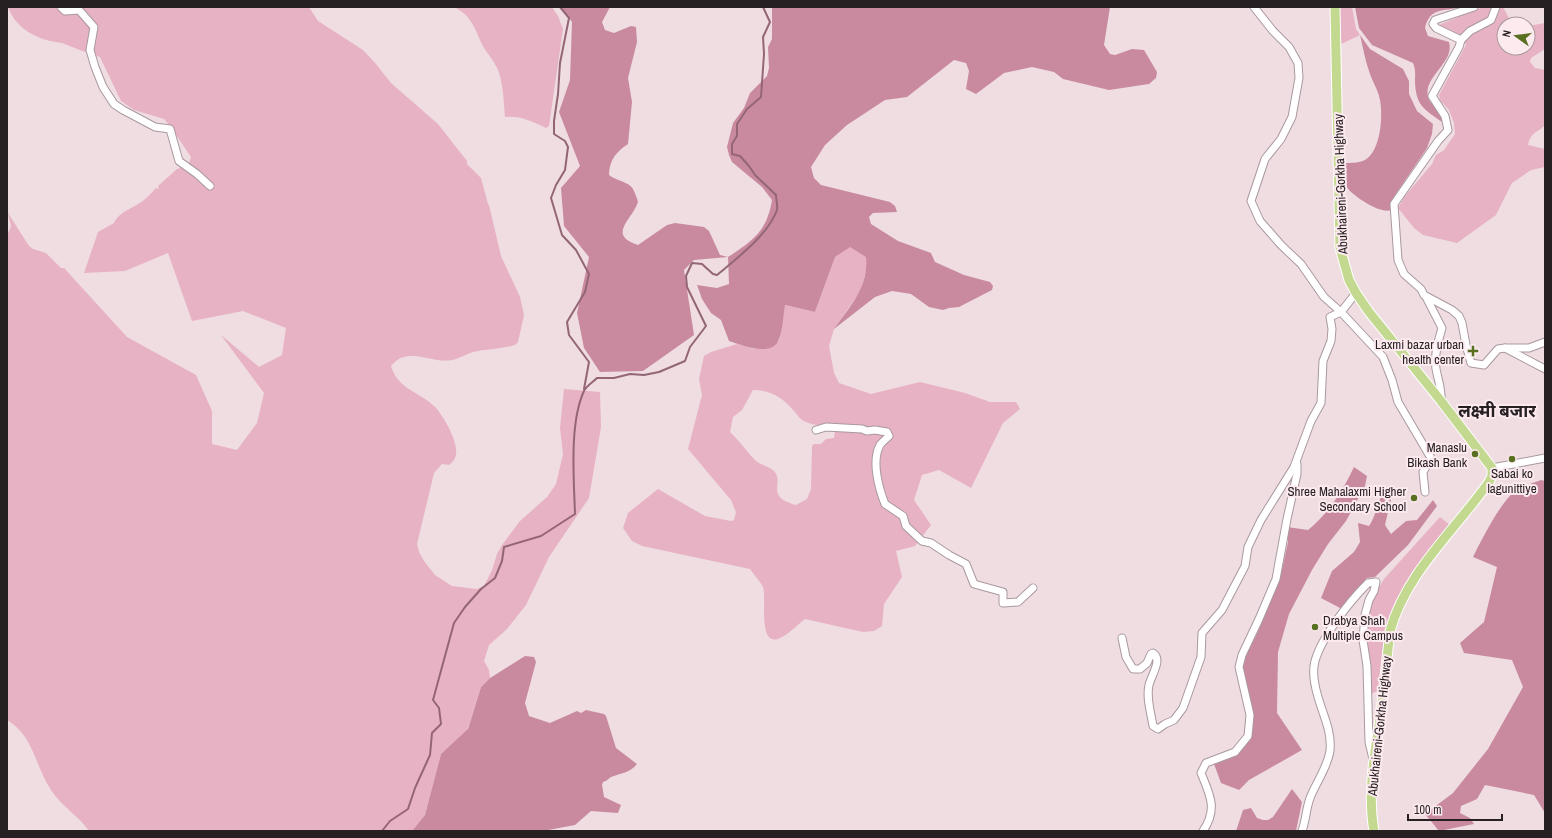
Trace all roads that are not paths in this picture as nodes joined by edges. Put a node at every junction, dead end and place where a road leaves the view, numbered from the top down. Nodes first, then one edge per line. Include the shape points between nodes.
1 (61, 7) edge
2 (1254, 7) edge
3 (1335, 7) edge
4 (1474, 7) edge
5 (1496, 7) edge
6 (1461, 40) junction
7 (210, 186) dead end
8 (1356, 293) junction
9 (1424, 294) junction
10 (1341, 312) junction
11 (1545, 342) edge
12 (1504, 348) junction
13 (1545, 369) edge
14 (1441, 401) junction
15 (816, 430) dead end
16 (1545, 458) edge
17 (1297, 460) junction
18 (1492, 468) junction
19 (1425, 492) dead end
20 (1033, 588) dead end
21 (1122, 638) dead end
22 (1373, 761) junction
23 (1203, 831) edge
24 (1302, 831) edge
25 (1374, 831) edge

1 - 7 street via 65,10 79,10 94,27 90,50 103,87 114,104 155,127 170,129 179,161
2 - 10 street via 1289,47 1298,63 1299,78 1292,117 1281,139 1265,159 1250,201 1260,221 1301,264 1324,297
3 - 8 main road, Abukhaireni-Gorkha Highway via 1340,248 1349,280
4 - 6 street via 1435,20 1433,24
5 - 6 street via 1491,20 1470,30
6 - 9 street via 1432,96 1445,116 1448,130 1394,204 1398,260 1404,274
8 - 10 street
8 - 14 main road, Abukhaireni-Gorkha Highway
9 - 12 street via 1459,316 1471,363 1484,365 1498,349
9 - 14 street via 1442,328 1435,356
10 - 17 street via 1330,317 1331,341 1323,361 1321,403 1311,421
10 - 19 street via 1383,357 1398,402 1431,458 1423,472
11 - 12 street via 1529,348
12 - 13 street
14 - 18 main road, Abukhaireni-Gorkha Highway
15 - 20 street via 826,427 887,432 889,436 881,444 877,459 877,478 885,504 903,516 906,526 922,541 966,564 974,584 1003,592 1003,603 1018,602
16 - 18 street
17 - 21 street via 1261,520 1248,547 1244,566 1222,610 1202,633 1201,657 1183,708 1174,720 1158,730 1153,726 1148,699 1148,686 1158,661 1156,655 1151,654 1147,663 1140,669 1133,669 1126,657
17 - 23 street via 1297,474 1276,579 1242,655 1240,667 1250,715 1248,736 1235,752 1206,763 1201,773 1212,803 1210,816
18 - 22 main road, Abukhaireni-Gorkha Highway via 1489,482 1429,558 1399,604 1390,631
22 - 24 street via 1368,742 1367,666 1363,640 1365,615 1376,582 1368,583 1353,598 1332,627 1315,661 1315,683 1328,727 1330,750 1323,774 1310,799
22 - 25 main road, Abukhaireni-Gorkha Highway via 1371,802

